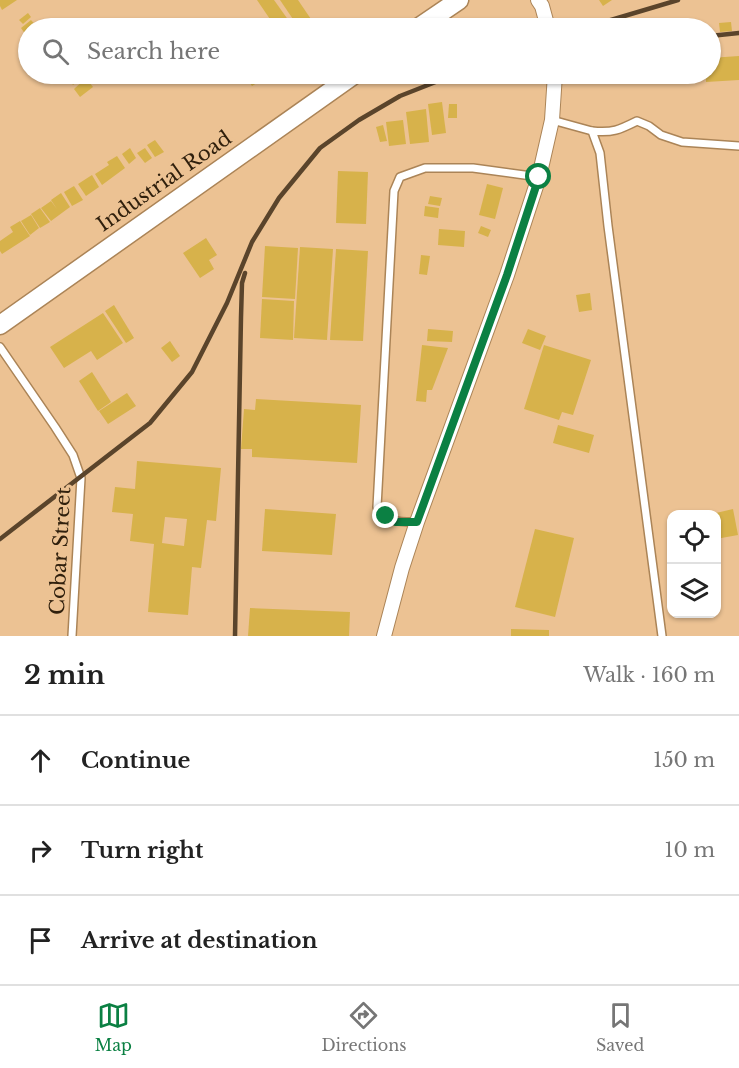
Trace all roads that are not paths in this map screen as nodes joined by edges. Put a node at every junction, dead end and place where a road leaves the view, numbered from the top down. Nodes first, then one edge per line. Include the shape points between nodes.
1 (459, 0) edge
2 (538, 0) edge
3 (433, 18) edge
4 (545, 18) edge
5 (341, 84) edge
6 (554, 84) edge
7 (552, 120) junction
8 (592, 131) junction
9 (739, 147) edge
10 (539, 177) junction
11 (0, 325) edge
12 (0, 347) edge
13 (417, 522) junction
14 (72, 636) edge
15 (384, 636) edge
16 (662, 636) edge

1 - 3 street
2 - 4 street
5 - 11 street, Industrial Road
6 - 7 street
7 - 8 lane
7 - 10 street
8 - 9 lane via 617,131 638,121 682,142
8 - 16 lane via 600,153
10 - 13 street
10 - 13 lane via 473,168 424,168 400,177 394,191 377,507 396,522
12 - 14 lane, Cobar Street via 73,455 81,478
13 - 15 street

